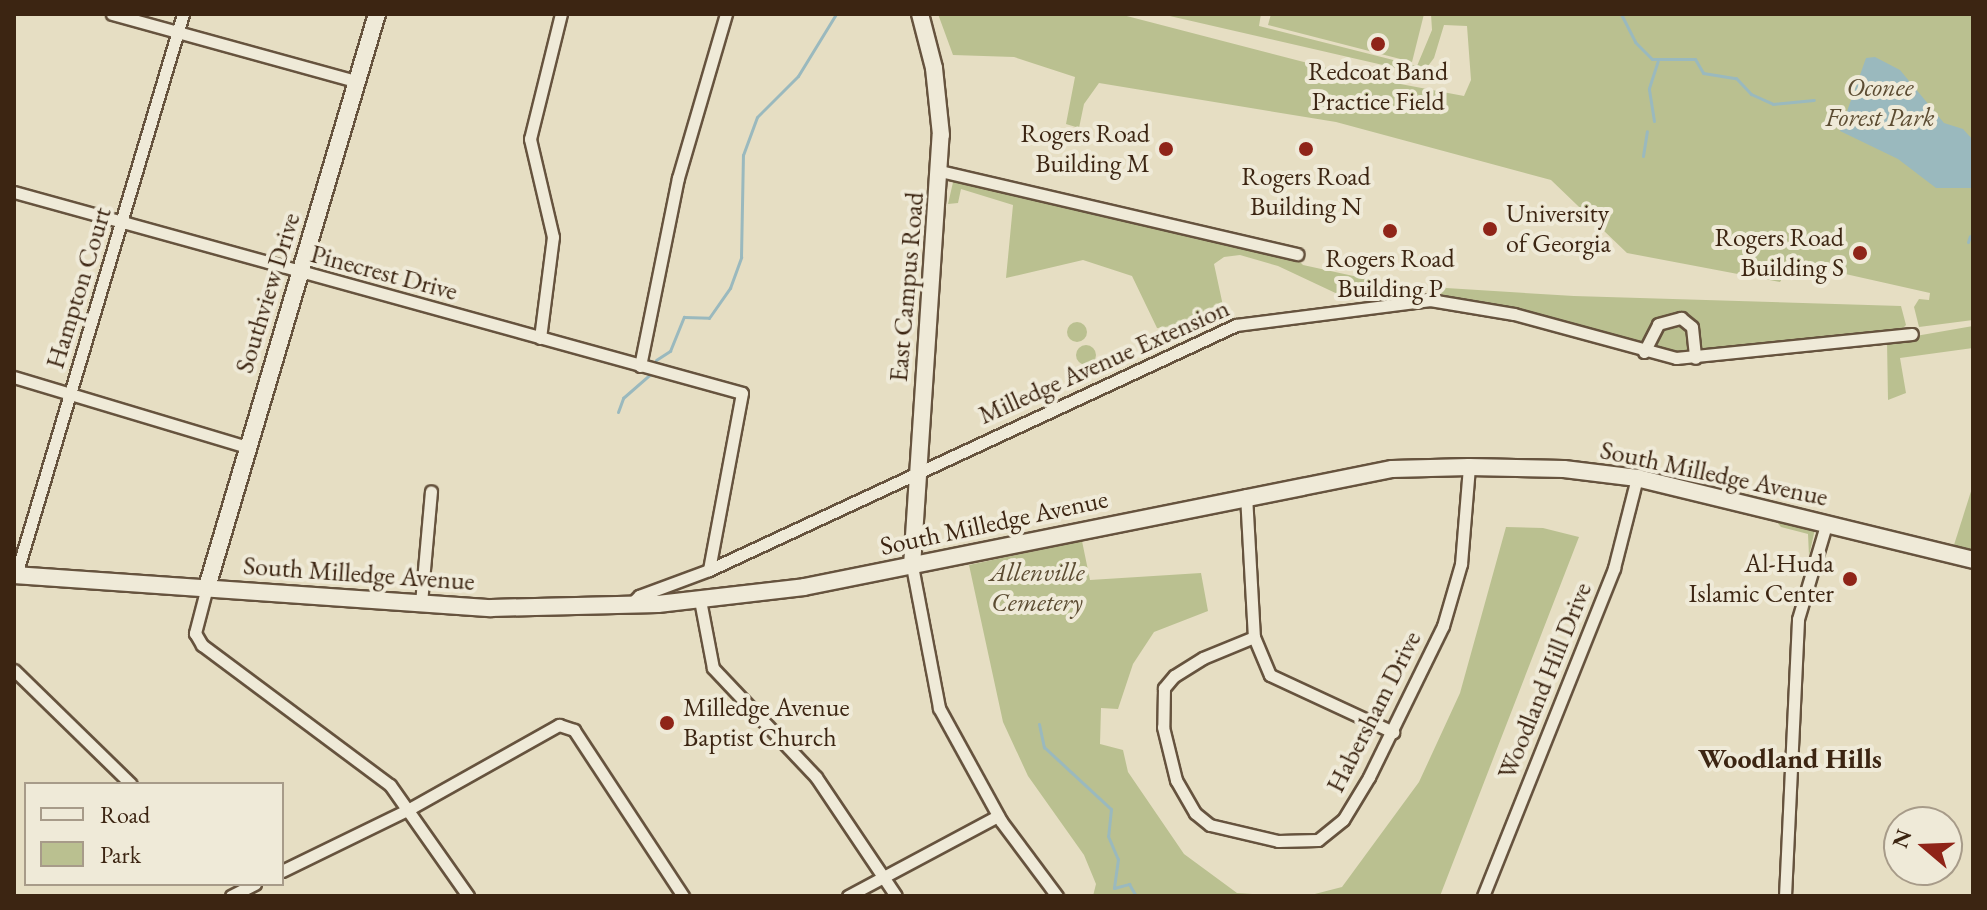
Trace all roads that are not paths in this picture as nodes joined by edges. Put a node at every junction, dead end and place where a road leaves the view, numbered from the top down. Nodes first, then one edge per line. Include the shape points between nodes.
1 (112, 14) edge
2 (183, 14) edge
3 (377, 14) edge
4 (561, 14) edge
5 (726, 14) edge
6 (920, 14) edge
7 (178, 31) junction
8 (356, 81) junction
9 (940, 171) junction
10 (14, 192) edge
11 (122, 224) junction
12 (1298, 254) dead end
13 (299, 272) junction
14 (1912, 334) dead end
15 (540, 338) junction
16 (1644, 352) junction
17 (1695, 358) junction
18 (640, 366) junction
19 (14, 377) edge
20 (70, 395) junction
21 (247, 447) junction
22 (1469, 467) junction
23 (916, 472) junction
24 (1637, 478) junction
25 (431, 491) dead end
26 (1246, 495) junction
27 (1827, 522) junction
28 (1973, 560) edge
29 (912, 566) junction
30 (709, 570) junction
31 (15, 575) edge
32 (207, 587) junction
33 (700, 600) junction
34 (421, 603) junction
35 (628, 606) junction
36 (1254, 637) junction
37 (14, 670) edge
38 (1393, 732) junction
39 (129, 782) edge
40 (411, 808) junction
41 (998, 816) junction
42 (284, 870) edge
43 (883, 876) junction
44 (468, 896) edge
45 (683, 896) edge
46 (848, 896) edge
47 (896, 896) edge
48 (1057, 896) edge
49 (1483, 896) edge
50 (1785, 896) edge

1 - 7 street
2 - 7 street, Hampton Court
3 - 8 main road, Southview Drive
4 - 15 street via 530,139 553,237
5 - 18 street via 678,178
6 - 9 main road, East Campus Road via 936,76
7 - 8 street
7 - 11 street, Hampton Court
8 - 13 main road, Southview Drive
9 - 12 street
9 - 23 main road, East Campus Road
10 - 11 street, Pinecrest Drive
11 - 13 street, Pinecrest Drive
11 - 20 street, Hampton Court
13 - 15 street, Pinecrest Drive
13 - 21 main road, Southview Drive
14 - 17 street, Milledge Avenue Extension
15 - 18 street, Pinecrest Drive
16 - 17 street, Milledge Avenue Extension
16 - 17 street via 1658,324 1681,318 1692,327
16 - 23 street, Milledge Avenue Extension via 1514,314 1430,300 1261,320 1165,355
18 - 30 street, Pinecrest Drive via 742,393
19 - 20 street
20 - 21 street
20 - 31 street, Hampton Court
21 - 32 main road, Southview Drive
22 - 24 main road, South Milledge Avenue via 1564,469
22 - 26 main road, South Milledge Avenue via 1392,469
22 - 38 street, Habersham Drive via 1454,598
23 - 29 main road, East Campus Road
23 - 30 street, Milledge Avenue Extension
24 - 27 main road, South Milledge Avenue
24 - 49 street, Woodland Hill Drive via 1614,568
25 - 34 street
26 - 29 main road, South Milledge Avenue
26 - 36 street
27 - 28 main road, South Milledge Avenue
27 - 50 street via 1798,619
29 - 33 main road, South Milledge Avenue
29 - 41 street via 939,708
30 - 35 street, Milledge Avenue Extension via 639,596
31 - 32 main road, South Milledge Avenue
32 - 34 main road, South Milledge Avenue
32 - 40 street via 196,621 202,645 374,772
33 - 35 main road, South Milledge Avenue
33 - 43 street via 713,668 816,777
34 - 35 main road, South Milledge Avenue
36 - 38 street via 1270,675
36 - 38 street, Habersham Drive via 1203,658 1164,688 1163,727 1176,780 1201,819 1245,836 1296,843 1318,840 1343,820
37 - 39 street
40 - 42 street
40 - 44 street
40 - 45 street via 553,726 566,726 574,730
41 - 43 street
41 - 48 street
43 - 46 street
43 - 47 street

